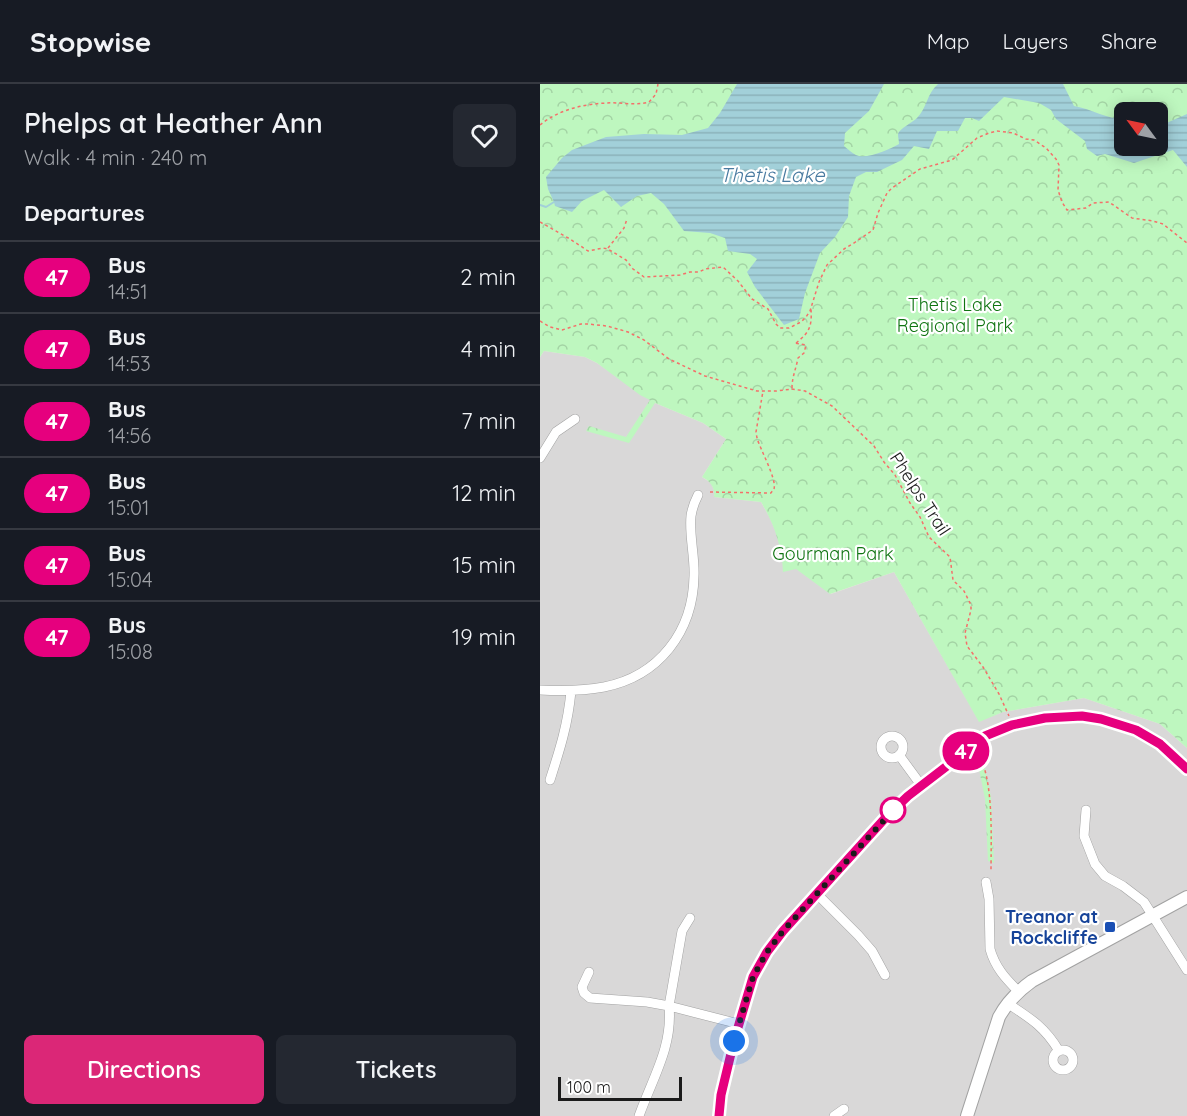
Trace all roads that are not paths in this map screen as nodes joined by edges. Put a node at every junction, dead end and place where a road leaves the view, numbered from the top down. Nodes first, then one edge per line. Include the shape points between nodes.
1 (575, 419) dead end
2 (540, 458) edge
3 (698, 495) dead end
4 (540, 690) edge
5 (571, 691) junction
6 (899, 755) dead end
7 (1187, 769) edge
8 (549, 780) dead end
9 (921, 785) junction
10 (1086, 810) dead end
11 (986, 882) dead end
12 (817, 894) junction
13 (1187, 897) edge
14 (1153, 914) junction
15 (690, 918) dead end
16 (1187, 970) edge
17 (589, 972) dead end
18 (885, 975) dead end
19 (1018, 991) junction
20 (1007, 1004) junction
21 (669, 1006) junction
22 (739, 1024) junction
23 (1059, 1051) dead end
24 (844, 1109) dead end
25 (639, 1116) edge
26 (719, 1116) edge
27 (834, 1116) edge
28 (967, 1116) edge

1 - 2 street via 556,432
3 - 5 street via 691,516 692,597 679,636 665,655 635,677
4 - 5 street
5 - 8 street via 569,715
6 - 9 street
7 - 9 street via 1160,744 1136,730 1101,719 1063,716 1012,725 985,736
9 - 12 street via 888,815
10 - 14 street via 1084,836 1095,864 1106,876 1134,893
11 - 19 street via 992,956 1001,974
12 - 18 street via 872,951
12 - 22 street via 767,952 753,977
13 - 14 street
14 - 16 street
14 - 19 street
15 - 21 street via 682,931
17 - 21 street via 582,987 590,998
19 - 20 street
20 - 23 street via 1042,1028
20 - 28 street via 999,1017
21 - 22 street
21 - 25 street via 671,1022 663,1057
22 - 26 street
24 - 27 street

